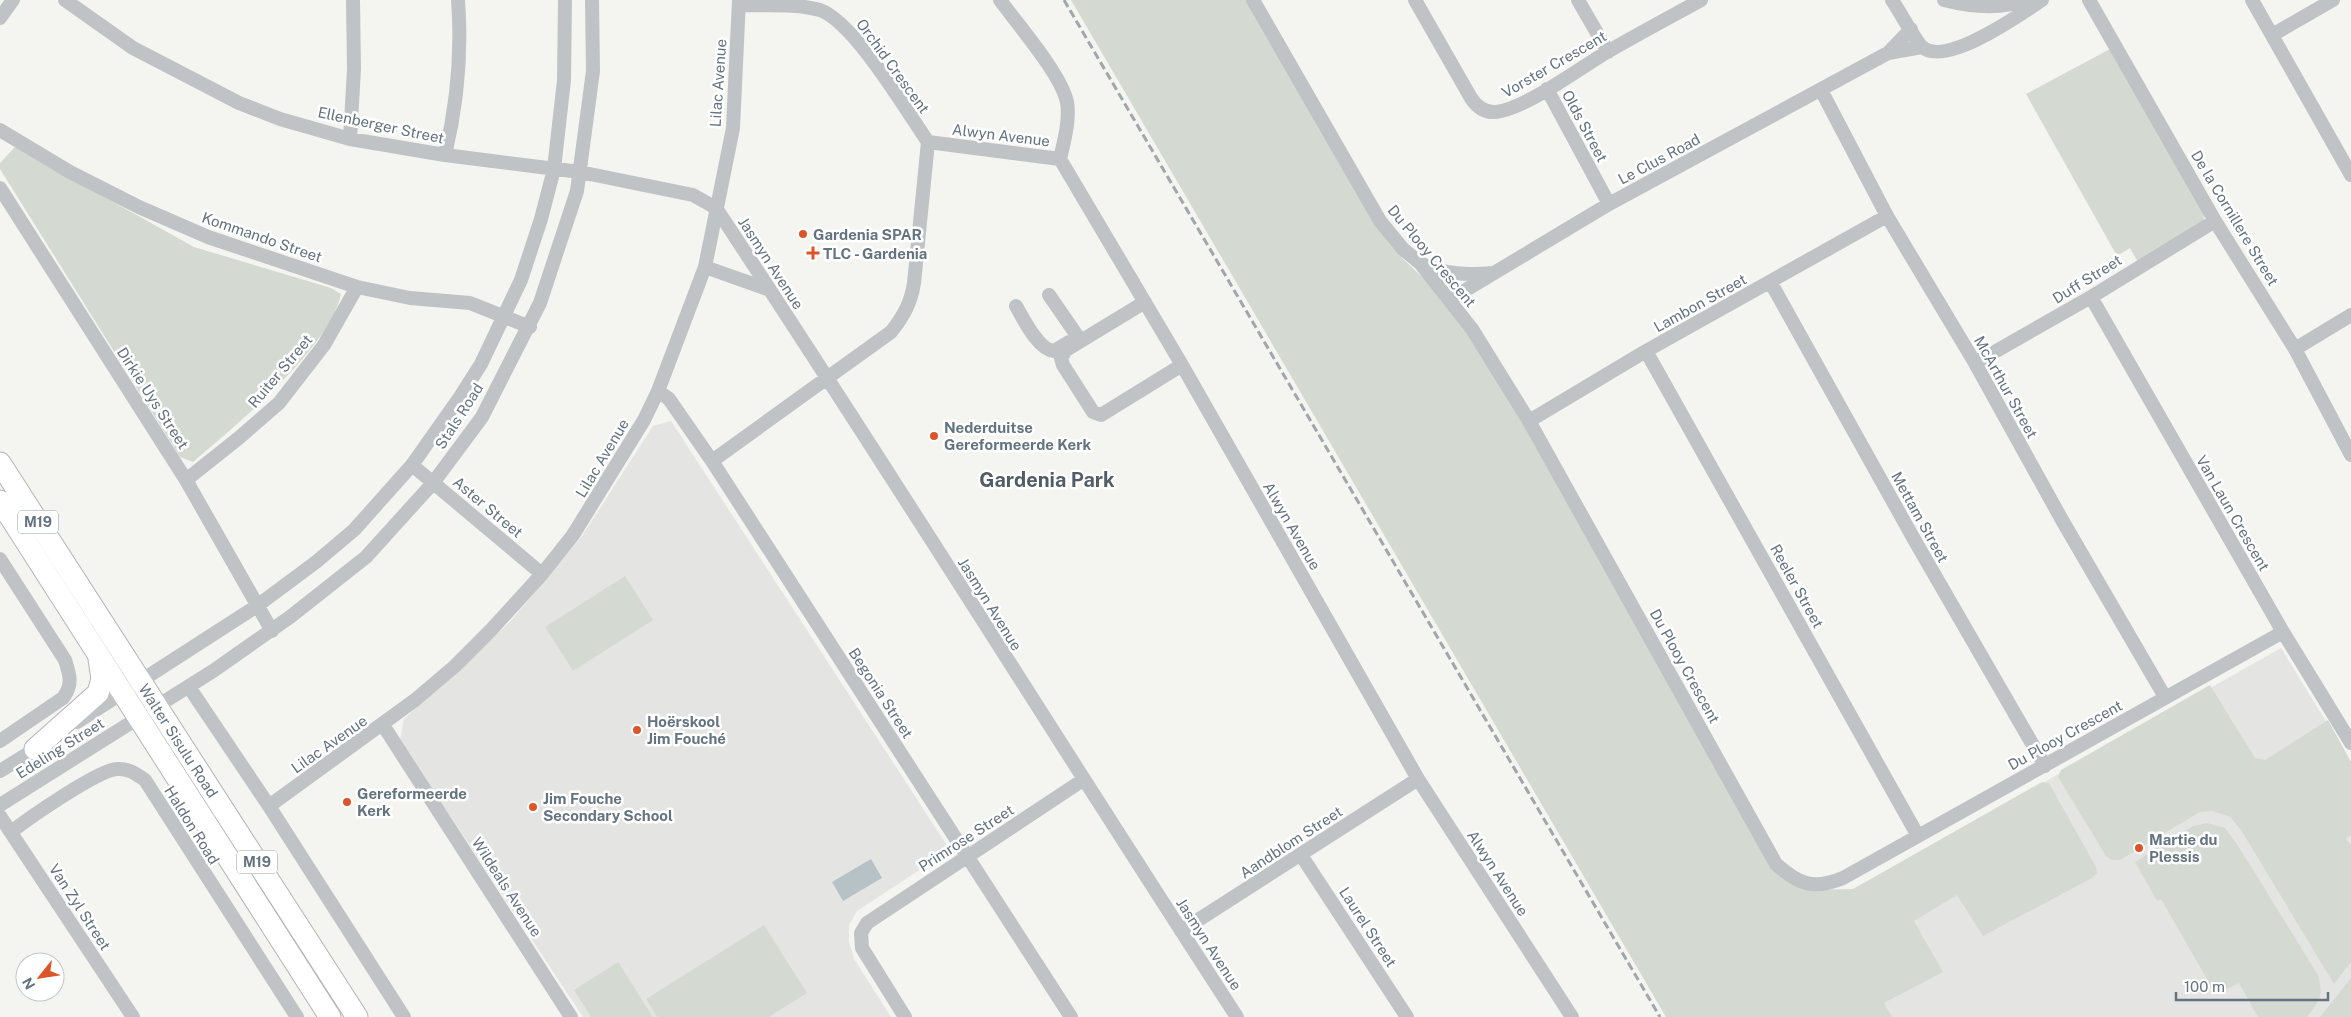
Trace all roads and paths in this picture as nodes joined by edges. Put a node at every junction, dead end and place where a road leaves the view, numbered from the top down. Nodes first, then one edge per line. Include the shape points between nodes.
1 (12, 0) edge
2 (65, 0) edge
3 (353, 0) edge
4 (458, 0) edge
5 (565, 0) edge
6 (592, 0) edge
7 (1000, 0) edge
8 (1253, 0) edge
9 (1415, 0) edge
10 (1578, 0) edge
11 (1701, 0) edge
12 (1892, 0) edge
13 (1944, 0) edge
14 (2028, 0) edge
15 (2042, 0) edge
16 (2089, 0) edge
17 (2252, 0) edge
18 (2333, 0) edge
19 (739, 2) edge
20 (0, 18) edge
21 (1911, 29) junction
22 (2272, 35) junction
23 (1922, 47) junction
24 (1608, 52) junction
25 (1888, 53) junction
26 (1547, 89) junction
27 (1821, 90) junction
28 (1, 133) edge
29 (350, 139) junction
30 (928, 142) junction
31 (445, 155) junction
32 (1060, 159) junction
33 (554, 169) junction
34 (580, 172) junction
35 (2351, 176) edge
36 (0, 188) edge
37 (1609, 204) junction
38 (716, 208) junction
39 (1887, 216) junction
40 (2215, 221) junction
41 (1420, 263) junction
42 (705, 268) junction
43 (1496, 273) junction
44 (1771, 283) junction
45 (357, 287) junction
46 (770, 290) junction
47 (1049, 295) dead end
48 (2091, 297) junction
49 (1143, 300) junction
50 (1449, 300) junction
51 (1016, 306) dead end
52 (2351, 315) edge
53 (504, 317) junction
54 (530, 327) junction
55 (1078, 336) junction
56 (2295, 348) junction
57 (1646, 351) junction
58 (1975, 364) junction
59 (1182, 366) junction
60 (827, 377) junction
61 (658, 391) junction
62 (1528, 421) junction
63 (2351, 454) edge
64 (712, 461) junction
65 (0, 463) edge
66 (412, 465) junction
67 (186, 480) junction
68 (433, 483) junction
69 (0, 500) edge
70 (35, 536) junction
71 (0, 559) edge
72 (542, 574) junction
73 (257, 606) junction
74 (272, 631) junction
75 (2282, 632) junction
76 (99, 657) junction
77 (141, 682) junction
78 (189, 687) junction
79 (123, 694) junction
80 (2165, 697) junction
81 (157, 708) junction
82 (138, 719) junction
83 (383, 725) junction
84 (0, 741) edge
85 (2351, 743) edge
86 (34, 749) junction
87 (2045, 766) junction
88 (0, 771) edge
89 (1418, 779) junction
90 (1083, 780) junction
91 (0, 805) edge
92 (269, 806) junction
93 (0, 816) edge
94 (11, 832) junction
95 (1918, 836) junction
96 (1301, 855) junction
97 (968, 856) junction
98 (1181, 931) junction
99 (132, 1017) edge
100 (296, 1017) edge
101 (330, 1017) edge
102 (357, 1017) edge
103 (404, 1017) edge
104 (572, 1017) edge
105 (905, 1017) edge
106 (1071, 1017) edge
107 (1237, 1017) edge
108 (1406, 1017) edge
109 (1572, 1017) edge

1 - 20 street
2 - 29 street, Ellenberger Street via 134,48 239,103 280,119
3 - 29 street
4 - 31 street via 458,81
5 - 33 street, Stals Road via 564,80
6 - 34 street, Stals Road via 593,72
7 - 32 street via 1060,82 1067,103 1067,124
8 - 41 street, Du Plooy Crescent via 1380,221 1403,249
9 - 26 street, Vorster Crescent via 1476,105 1483,110 1503,111
10 - 24 street
11 - 24 street, Vorster Crescent
12 - 21 street
13 - 14 street via 1964,6 1994,6
15 - 23 street, Le Clus Road via 1958,48 1940,52
16 - 40 street, De la Cornillere Street
17 - 22 street
18 - 22 street
19 - 30 street, Orchid Crescent via 801,7 820,11 840,22 856,39
19 - 38 street, Lilac Avenue via 733,128
21 - 23 street
21 - 25 street, Le Clus Road
22 - 35 street
23 - 25 street, Le Clus Road
24 - 26 street, Vorster Crescent
25 - 27 street, Le Clus Road
26 - 37 street, Olds Street
27 - 37 street, Le Clus Road
27 - 39 street, McArthur Street
28 - 45 street, Kommando Street via 139,208 208,237
29 - 31 street, Ellenberger Street
30 - 32 street, Alwyn Avenue
30 - 60 street via 914,283 907,309 891,332
31 - 33 street, Ellenberger Street
32 - 49 street, Alwyn Avenue
33 - 34 street, Ellenberger Street
33 - 53 street, Stals Road via 521,280
34 - 38 street, Ellenberger Street via 693,195
34 - 54 street, Stals Road via 577,191
36 - 67 street, Dirkie Uys Street
37 - 43 street, Le Clus Road
38 - 42 street, Lilac Avenue
38 - 46 street, Jasmyn Avenue
39 - 44 street, Lambon Street
39 - 58 street, McArthur Street
40 - 48 street, Duff Street
40 - 56 street, De la Cornillere Street
41 - 43 street via 1457,274
41 - 50 street, Du Plooy Crescent
42 - 46 street
42 - 61 street, Lilac Avenue
43 - 50 street, Le Clus Road
44 - 57 street, Lambon Street
44 - 87 street, Mettam Street
45 - 53 street, Kommando Street via 410,298 470,303
45 - 67 street, Ruiter Street via 324,346 279,403
46 - 60 street, Jasmyn Avenue
47 - 55 street
48 - 58 street, Duff Street
48 - 75 street, Van Laun Crescent
49 - 55 street
49 - 59 street, Alwyn Avenue
49 - 59 street via 1066,350 1061,358 1063,365 1093,412 1101,415
50 - 62 street, Du Plooy Crescent via 1472,329
51 - 55 street via 1030,330 1049,351
52 - 56 street
53 - 54 street, Kommando Street
53 - 66 street, Stals Road via 481,364
54 - 68 street, Stals Road via 482,417
56 - 63 street, De la Cornillere Street
57 - 62 street, Lambon Street
57 - 95 street, Reeler Street
58 - 80 street, McArthur Street
59 - 89 street, Alwyn Avenue
60 - 64 street
60 - 90 street, Jasmyn Avenue
61 - 64 street, Begonia Street via 669,399
61 - 72 street, Lilac Avenue via 601,492
62 - 95 street, Du Plooy Crescent via 1776,864 1798,882 1828,884
64 - 97 street, Begonia Street
65 - 70 highway, Walter Sisulu Road / M19
66 - 68 street, Aster Street
66 - 73 street, Stals Road via 354,530
67 - 73 street, Dirkie Uys Street
68 - 72 street, Aster Street
68 - 74 street, Stals Road via 366,558
69 - 70 highway, Walter Sisulu Road / M19
70 - 76 highway, Walter Sisulu Road / M19
70 - 77 highway, Walter Sisulu Road / M19
71 - 84 street via 65,660 70,677 69,689 63,698
72 - 83 street, Lilac Avenue via 455,666
73 - 74 street, Dirkie Uys Street
73 - 77 street, Stals Road
74 - 78 street, Stals Road
75 - 80 street, Du Plooy Crescent
75 - 85 street, Van Laun Crescent
76 - 79 highway, Walter Sisulu Road / M19
76 - 86 highway via 102,679 98,693
77 - 79 street, Stals Road
77 - 81 highway, Walter Sisulu Road / M19
78 - 81 street, Stals Road
78 - 92 street
79 - 82 highway, Walter Sisulu Road / M19
79 - 86 street, Edeling Street
80 - 87 street, Du Plooy Crescent
81 - 82 street, Stals Road
81 - 102 highway, Walter Sisulu Road / M19
82 - 91 street, Edeling Street
82 - 101 highway, Walter Sisulu Road / M19
83 - 92 street, Lilac Avenue
83 - 104 street, Wildeals Avenue
86 - 88 street, Edeling Street
87 - 95 street, Du Plooy Crescent
89 - 96 street, Aandblom Street
89 - 109 street, Alwyn Avenue
90 - 97 street, Primrose Street
90 - 98 street, Jasmyn Avenue
92 - 103 street
93 - 94 street, Van Zyl Street
94 - 99 street, Van Zyl Street
94 - 100 street, Haldon Road via 99,774 116,769 135,773 145,780
96 - 98 street, Aandblom Street
96 - 108 street, Laurel Street
97 - 105 street, Primrose Street via 867,923 861,934 862,948
97 - 106 street, Begonia Street
98 - 107 street, Jasmyn Avenue

